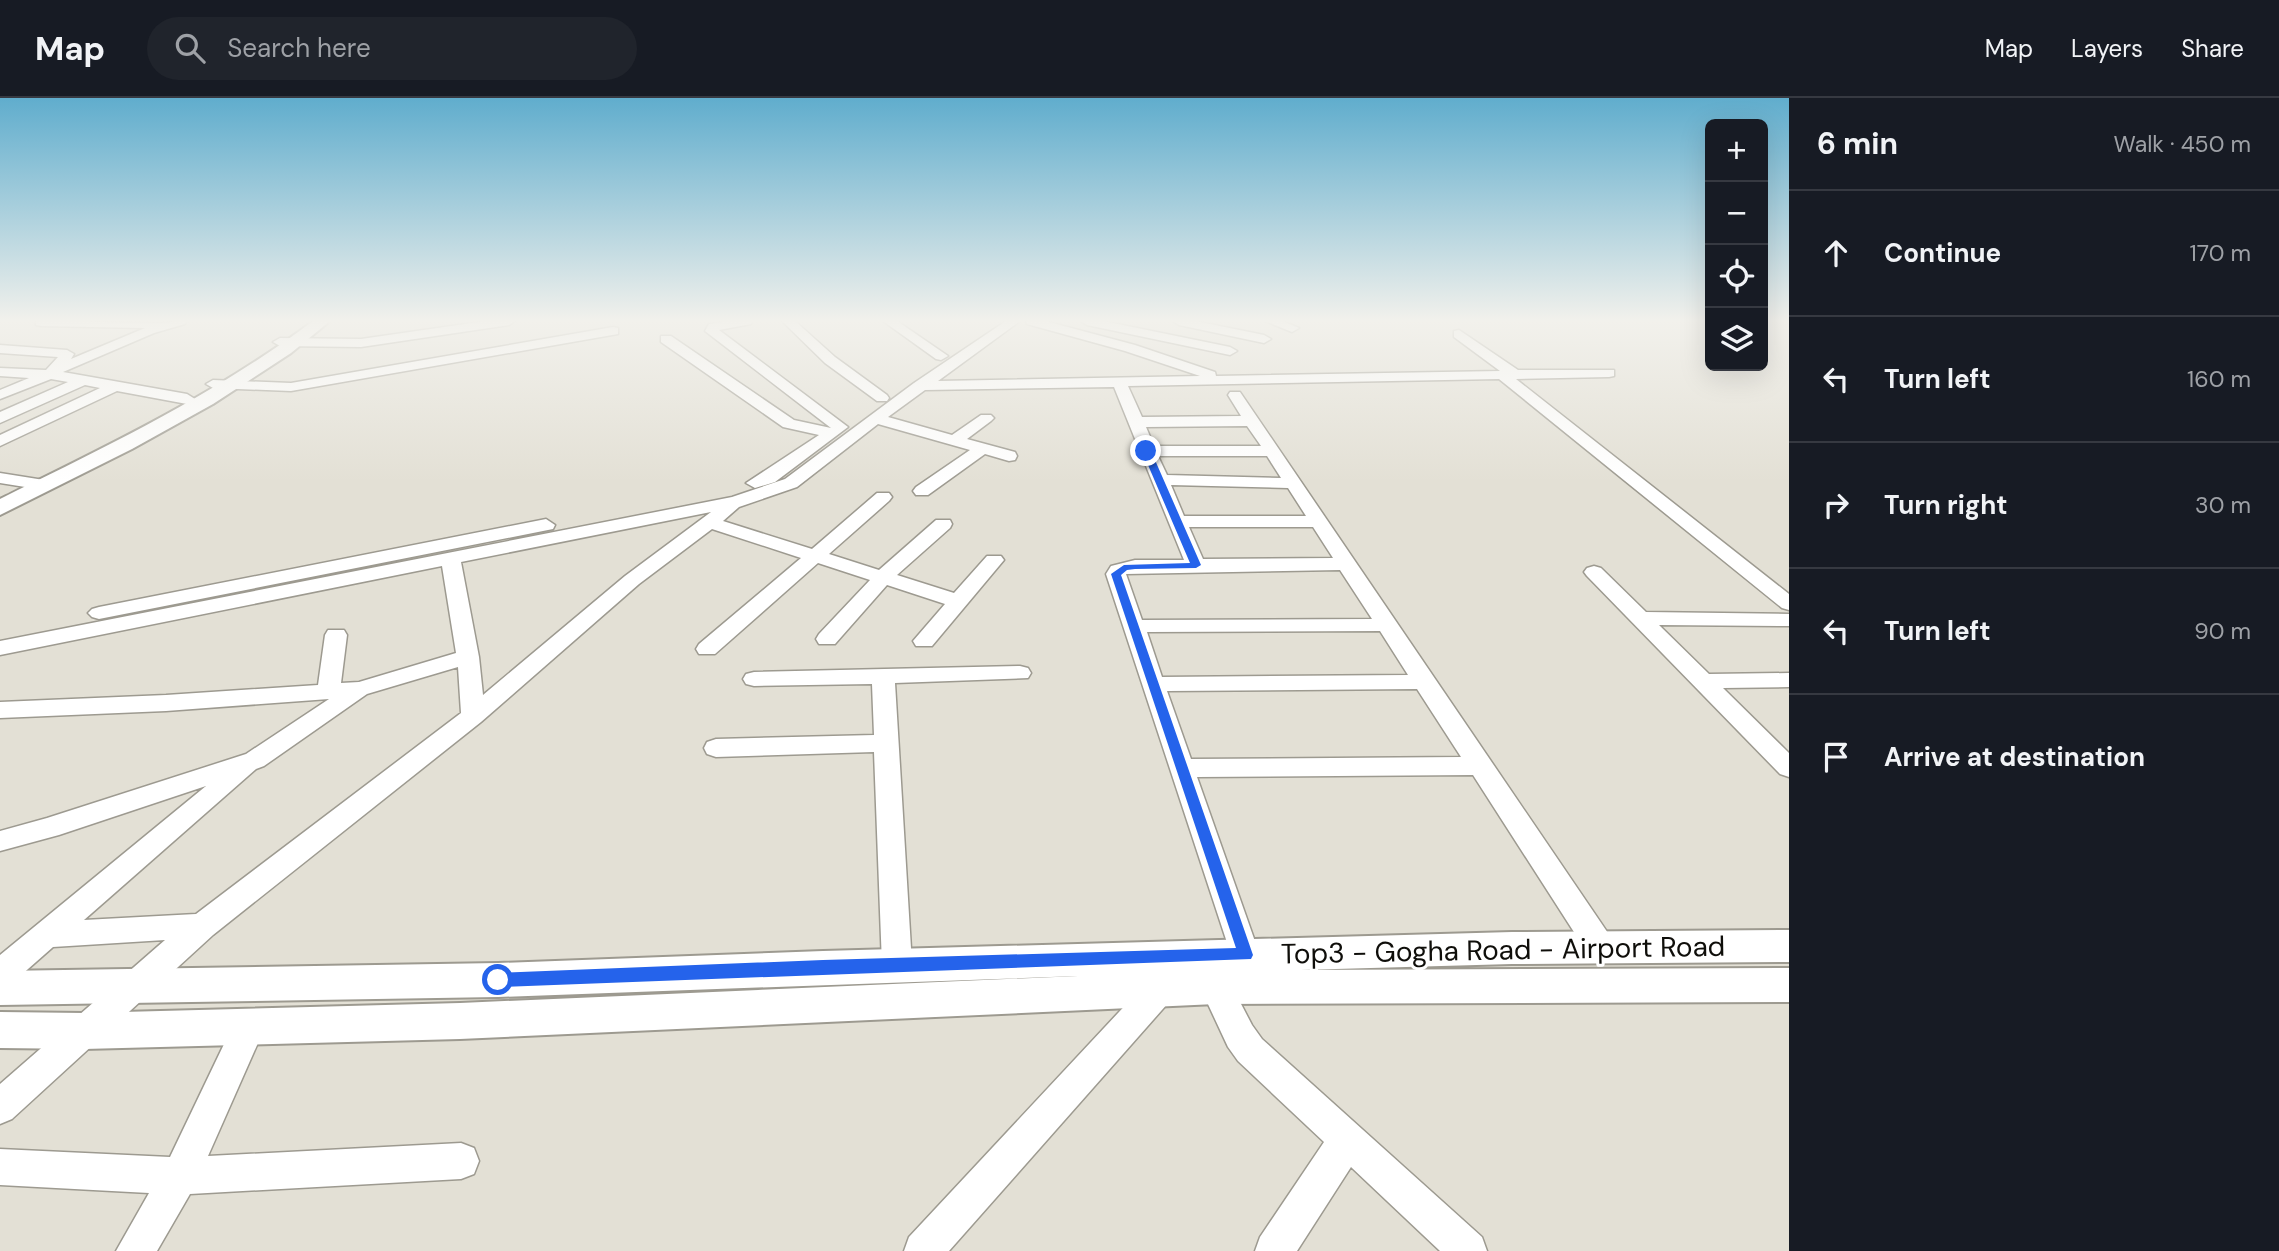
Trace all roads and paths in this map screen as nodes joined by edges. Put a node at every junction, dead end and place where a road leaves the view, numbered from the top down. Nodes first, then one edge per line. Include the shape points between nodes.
1 (43, 375) edge
2 (70, 375) edge
3 (238, 375) edge
4 (361, 375) edge
5 (718, 375) edge
6 (767, 375) edge
7 (850, 375) edge
8 (915, 375) edge
9 (936, 375) edge
10 (1195, 375) edge
11 (1509, 375) junction
12 (1519, 375) edge
13 (82, 381) junction
14 (1119, 382) junction
15 (222, 385) junction
16 (116, 386) junction
17 (899, 386) junction
18 (920, 386) junction
19 (1230, 388) junction
20 (0, 395) edge
21 (882, 398) junction
22 (187, 399) junction
23 (0, 418) edge
24 (876, 418) junction
25 (986, 418) dead end
26 (1251, 421) junction
27 (1134, 422) junction
28 (837, 430) junction
29 (0, 441) edge
30 (954, 441) junction
31 (982, 449) junction
32 (1146, 451) junction
33 (1271, 451) junction
34 (1009, 456) dead end
35 (0, 478) edge
36 (1159, 480) junction
37 (35, 483) junction
38 (1293, 483) junction
39 (922, 491) dead end
40 (0, 494) edge
41 (737, 494) junction
42 (883, 497) dead end
43 (0, 508) edge
44 (1177, 521) junction
45 (707, 522) junction
46 (1319, 522) junction
47 (943, 524) dead end
48 (814, 556) junction
49 (452, 560) junction
50 (994, 560) dead end
51 (1346, 564) junction
52 (1196, 565) junction
53 (1594, 572) dead end
54 (882, 578) junction
55 (958, 601) junction
56 (1789, 604) edge
57 (1640, 618) junction
58 (1789, 620) edge
59 (1387, 625) junction
60 (1134, 626) junction
61 (0, 632) edge
62 (336, 635) dead end
63 (827, 639) dead end
64 (924, 641) dead end
65 (0, 648) edge
66 (706, 649) dead end
67 (468, 657) junction
68 (1020, 673) dead end
69 (883, 678) junction
70 (754, 679) dead end
71 (1789, 680) edge
72 (1702, 681) junction
73 (1424, 682) junction
74 (1153, 684) junction
75 (360, 689) junction
76 (328, 692) junction
77 (0, 710) edge
78 (473, 716) junction
79 (886, 744) junction
80 (1778, 746) edge
81 (716, 748) dead end
82 (255, 760) junction
83 (1480, 766) junction
84 (1182, 768) junction
85 (1789, 768) edge
86 (0, 841) edge
87 (202, 926) junction
88 (46, 934) junction
89 (1789, 946) edge
90 (1601, 948) junction
91 (897, 965) junction
92 (0, 974) edge
93 (1239, 976) junction
94 (1789, 985) edge
95 (138, 986) junction
96 (0, 988) edge
97 (1158, 992) junction
98 (249, 1027) junction
99 (0, 1030) edge
100 (84, 1031) junction
101 (0, 1107) edge
102 (1347, 1139) junction
103 (461, 1161) dead end
104 (0, 1167) edge
105 (180, 1176) junction
106 (135, 1251) edge
107 (923, 1251) edge
108 (1274, 1251) edge
109 (1468, 1251) edge

1 - 20 street
2 - 13 street
3 - 15 main road
4 - 15 street via 291,387
5 - 28 street via 789,424
6 - 28 street
7 - 21 street
8 - 17 street
9 - 18 street
10 - 19 street
11 - 12 street
11 - 19 street
11 - 56 street
13 - 16 street
13 - 23 street
14 - 18 street
14 - 19 street
14 - 27 street
15 - 22 main road
15 - 37 main road
16 - 22 street
16 - 29 street
17 - 18 street
17 - 21 street
18 - 24 street
19 - 26 street
21 - 28 street
22 - 37 main road
24 - 30 street
24 - 41 street via 791,483
25 - 30 street
26 - 27 street
26 - 33 street
27 - 32 street
28 - 41 street via 769,478
30 - 31 street
31 - 34 street
31 - 39 street
32 - 33 street
32 - 36 street
33 - 38 street
35 - 37 street
36 - 38 street
36 - 44 street
37 - 40 main road
37 - 43 main road
38 - 46 street
41 - 45 street
41 - 49 street
41 - 61 street
42 - 48 street
44 - 46 street
44 - 52 street
45 - 48 street
45 - 78 street
46 - 51 street
47 - 54 street
48 - 54 street
48 - 66 street
49 - 65 street
49 - 67 street
50 - 55 street
51 - 52 street
51 - 59 street
52 - 60 street via 1118,570
53 - 57 street
54 - 55 street
54 - 63 street
55 - 64 street
57 - 58 street
57 - 72 street
59 - 60 street
59 - 73 street
60 - 74 street
62 - 76 street
67 - 75 street
67 - 78 street
68 - 69 street
69 - 70 street
69 - 79 street
71 - 72 street
72 - 80 street
73 - 74 street
73 - 83 street
74 - 84 street
75 - 76 street
75 - 82 street
76 - 77 street
78 - 87 street
79 - 81 street
79 - 91 street
80 - 85 street
82 - 86 street
82 - 88 street
83 - 84 street
83 - 90 street
84 - 93 street
87 - 88 street
87 - 95 street
88 - 92 street
89 - 90 main road, Top3 - Gogha Road - Airport Road
90 - 93 main road, Top3 - Gogha Road - Airport Road
91 - 93 main road, Top3 - Gogha Road - Airport Road
91 - 95 main road, Top3 - Gogha Road - Airport Road via 498,980
93 - 94 main road
93 - 97 main road
93 - 102 street via 1240,1036
95 - 96 main road, Top3 - Gogha Road - Airport Road
95 - 100 street
97 - 98 main road
97 - 107 street
98 - 100 main road
98 - 105 street
99 - 100 main road
100 - 101 street
102 - 108 street
102 - 109 street
103 - 105 street
104 - 105 street
105 - 106 street

